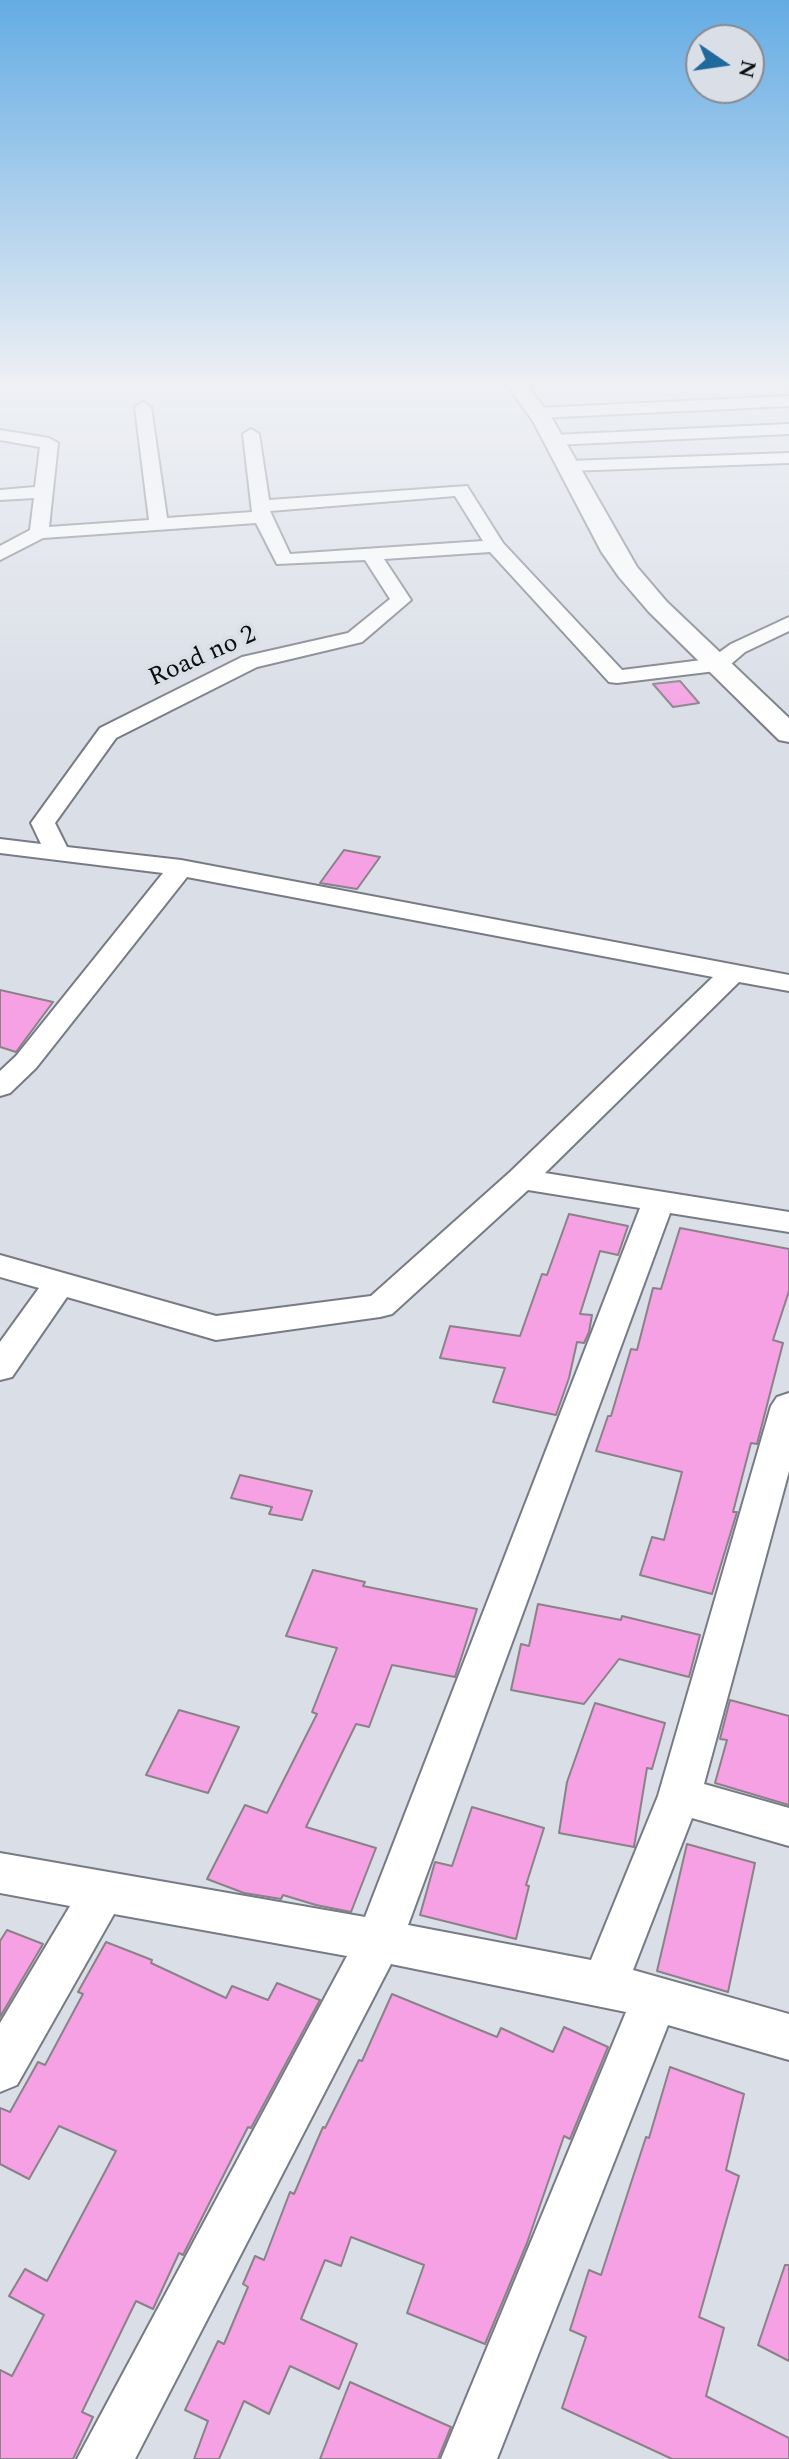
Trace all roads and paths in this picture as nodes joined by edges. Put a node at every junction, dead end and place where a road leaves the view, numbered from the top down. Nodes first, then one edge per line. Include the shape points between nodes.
1 (42, 496) edge
2 (155, 496) edge
3 (259, 496) edge
4 (409, 496) edge
5 (464, 496) edge
6 (584, 496) edge
7 (261, 512) junction
8 (159, 524) junction
9 (39, 533) junction
10 (495, 546) junction
11 (0, 554) edge
12 (371, 554) junction
13 (789, 623) edge
14 (716, 665) junction
15 (789, 734) edge
16 (4, 852) edge
17 (58, 853) junction
18 (181, 868) junction
19 (733, 972) junction
20 (789, 983) edge
21 (13, 1058) edge
22 (0, 1087) edge
23 (521, 1179) junction
24 (659, 1201) junction
25 (789, 1222) edge
26 (0, 1266) edge
27 (59, 1284) junction
28 (0, 1368) edge
29 (789, 1406) edge
30 (679, 1796) junction
31 (789, 1827) edge
32 (0, 1873) edge
33 (103, 1892) junction
34 (379, 1941) junction
35 (604, 1984) junction
36 (656, 1997) junction
37 (789, 2037) edge
38 (0, 2068) edge
39 (105, 2459) edge
40 (469, 2459) edge

1 - 9 street
2 - 8 street
3 - 7 street
4 - 7 street
5 - 10 street
6 - 14 street via 619,560
7 - 8 street
7 - 12 street via 284,560
8 - 9 street
9 - 11 street
10 - 12 street
10 - 14 street via 617,677
12 - 17 street, Road no 2 via 401,600 355,638 250,662 108,733 43,823
13 - 14 street
14 - 15 street
16 - 17 street
17 - 18 street
18 - 19 street
18 - 21 street
19 - 20 street
19 - 23 street
21 - 22 street
23 - 24 street
23 - 27 street via 380,1306 216,1328
24 - 25 street
24 - 34 street
26 - 27 street
27 - 28 street
29 - 30 street
30 - 31 street
30 - 35 street
32 - 33 street
33 - 34 street
33 - 38 street
34 - 35 street
34 - 39 street
35 - 36 street
36 - 37 street
36 - 40 street

